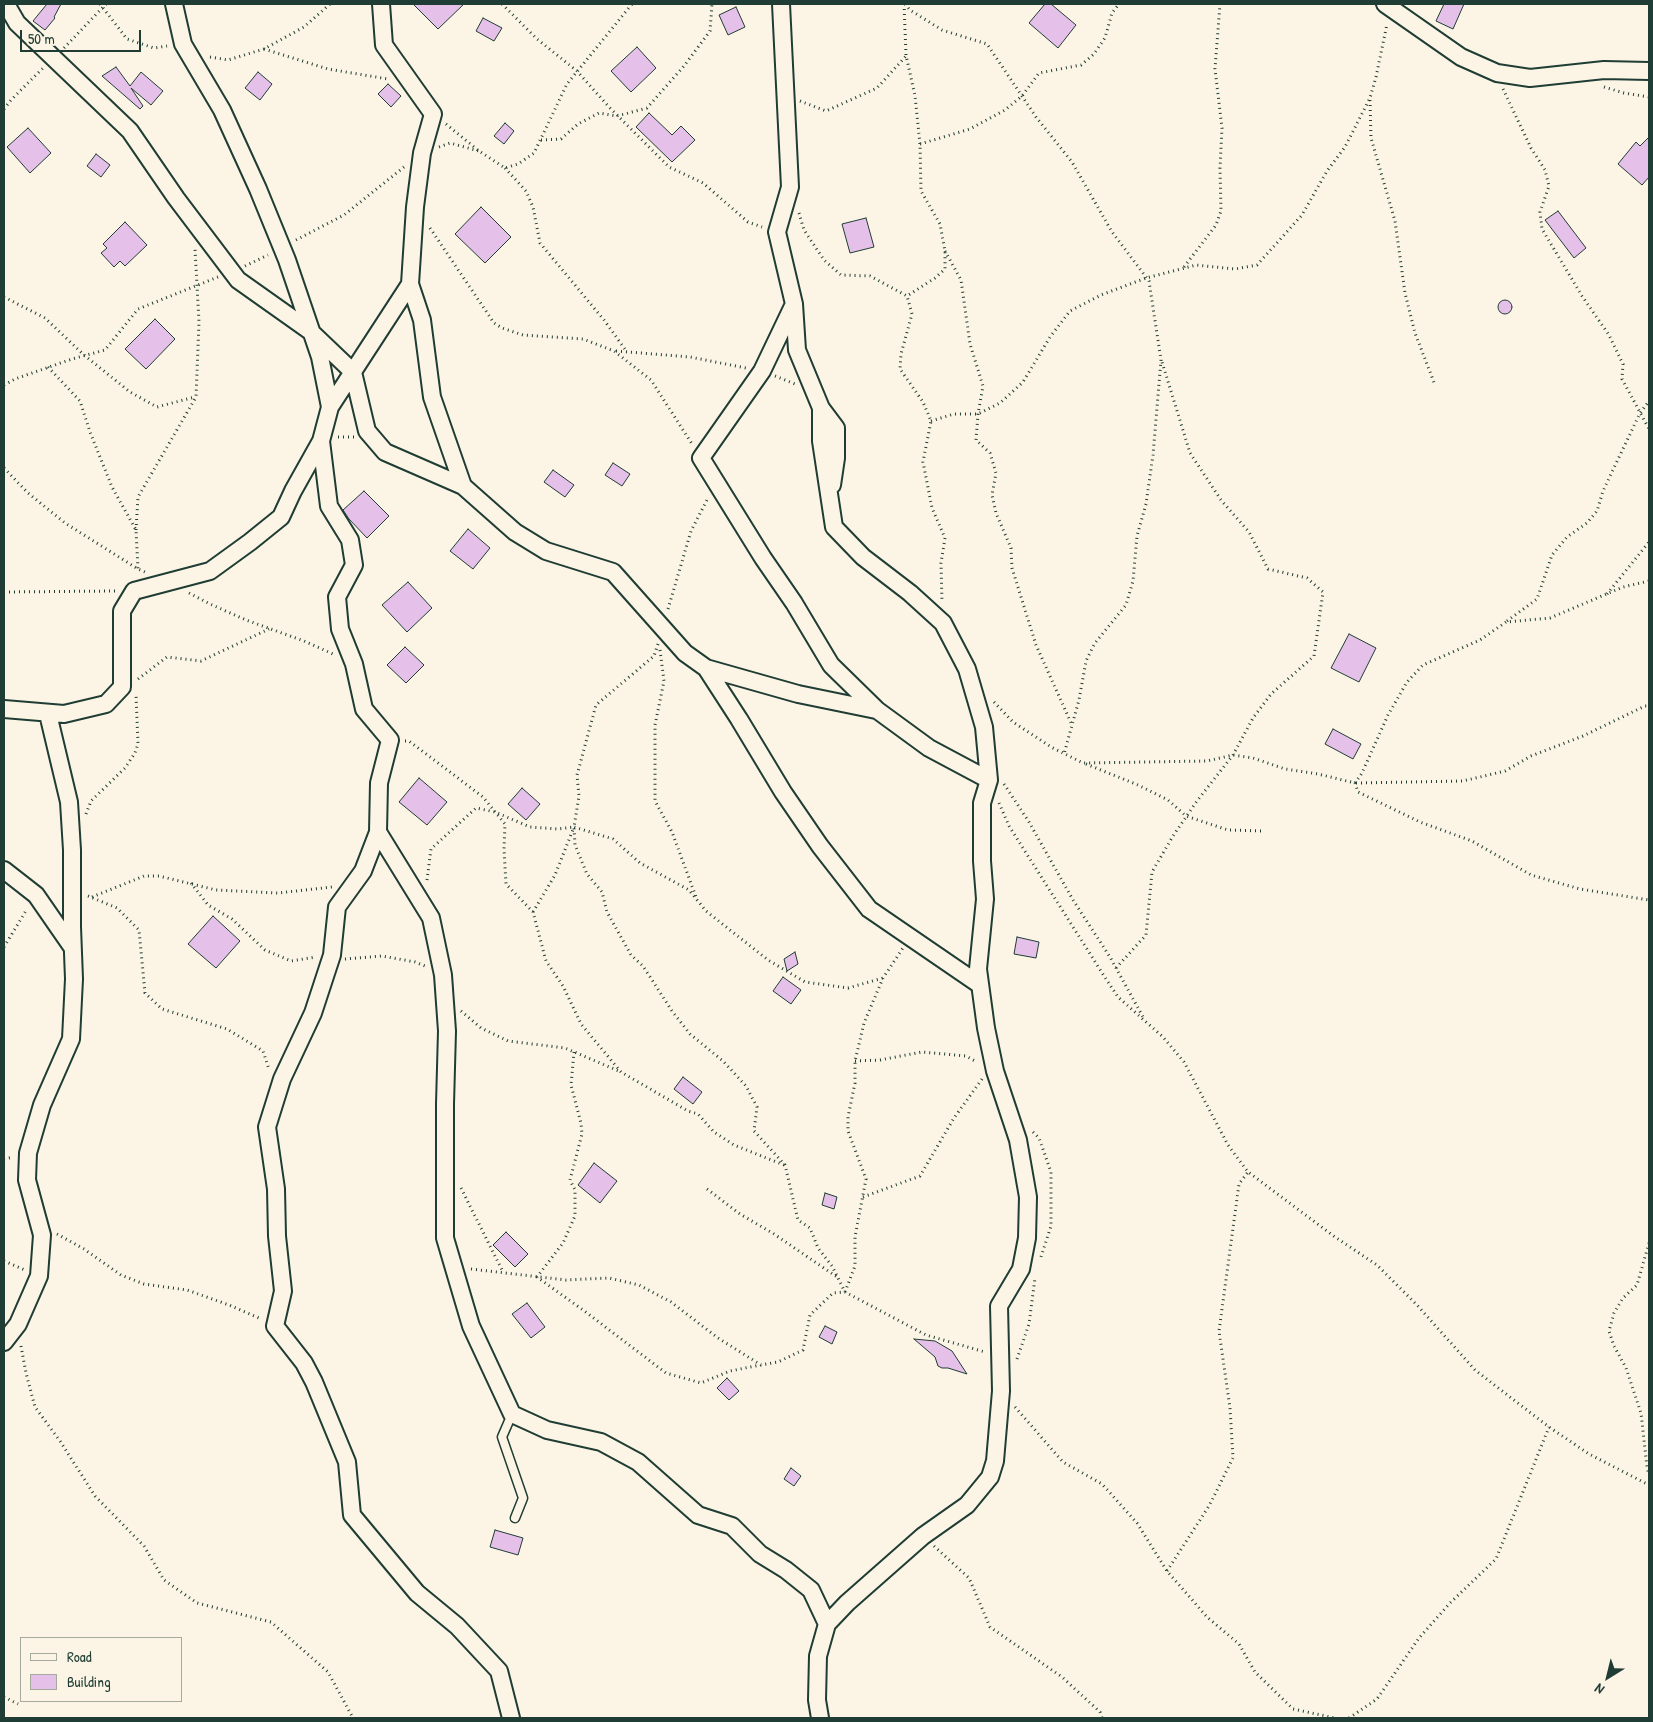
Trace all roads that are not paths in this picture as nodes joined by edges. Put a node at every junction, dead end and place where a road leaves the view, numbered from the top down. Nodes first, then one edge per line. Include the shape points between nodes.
1 (6, 4) edge
2 (174, 4) edge
3 (381, 4) edge
4 (781, 4) edge
5 (1387, 4) edge
6 (1649, 71) edge
7 (410, 284) junction
8 (794, 304) junction
9 (310, 331) junction
10 (353, 372) junction
11 (330, 407) junction
12 (321, 441) junction
13 (464, 486) junction
14 (706, 668) junction
15 (4, 709) edge
16 (877, 710) junction
17 (48, 714) junction
18 (989, 780) junction
19 (378, 832) junction
20 (4, 870) edge
21 (72, 947) junction
22 (980, 985) junction
23 (4, 1342) edge
24 (512, 1414) junction
25 (515, 1518) dead end
26 (827, 1624) junction
27 (511, 1718) edge
28 (820, 1718) edge

1 - 9 street via 17,23 130,131 238,280
2 - 9 street via 183,44 222,110 258,189 287,260
3 - 7 street via 384,45 433,114 422,153
4 - 8 street via 790,187 776,232
5 - 6 street via 1461,57 1497,73 1530,78 1604,70
7 - 10 street
7 - 13 street via 422,320 432,396
8 - 16 street via 762,371 701,458 831,665
8 - 18 street via 797,350 821,408 821,442 834,527 863,557 943,623 967,668 984,727
9 - 10 street
9 - 11 street via 320,357
10 - 11 street
10 - 13 street via 367,431 385,452
11 - 12 street
12 - 17 street via 281,517 210,571 134,591 122,611 122,687 106,704 64,714
12 - 19 street via 329,506 350,540 354,565 337,596 340,629 354,664 364,709 390,740 379,783
13 - 14 street via 515,532 546,551 613,572 685,653
14 - 16 street via 798,694
14 - 22 street via 783,792 869,909
15 - 17 street
16 - 18 street via 929,748
17 - 21 street via 69,802
18 - 22 street via 982,803 985,899 978,969
19 - 24 street via 431,918 443,975 447,1031 445,1238 472,1326
19 - 27 street via 363,871 337,907 332,955 313,1012 282,1079 267,1128 276,1189 283,1291 275,1326 304,1363 347,1462 352,1515 417,1593 457,1626 499,1671
20 - 21 street via 36,895
21 - 23 street via 71,1039 42,1105 28,1153 27,1180 42,1235 39,1276 18,1324
22 - 26 street via 992,1070 1018,1140 1028,1197 1027,1238 1021,1269 999,1306 1001,1391 995,1462 990,1477 967,1506 923,1536
24 - 25 lane via 502,1437 523,1498
24 - 26 street via 547,1430 601,1442 638,1462 698,1514 732,1526 760,1554 811,1590
26 - 28 street via 818,1656

